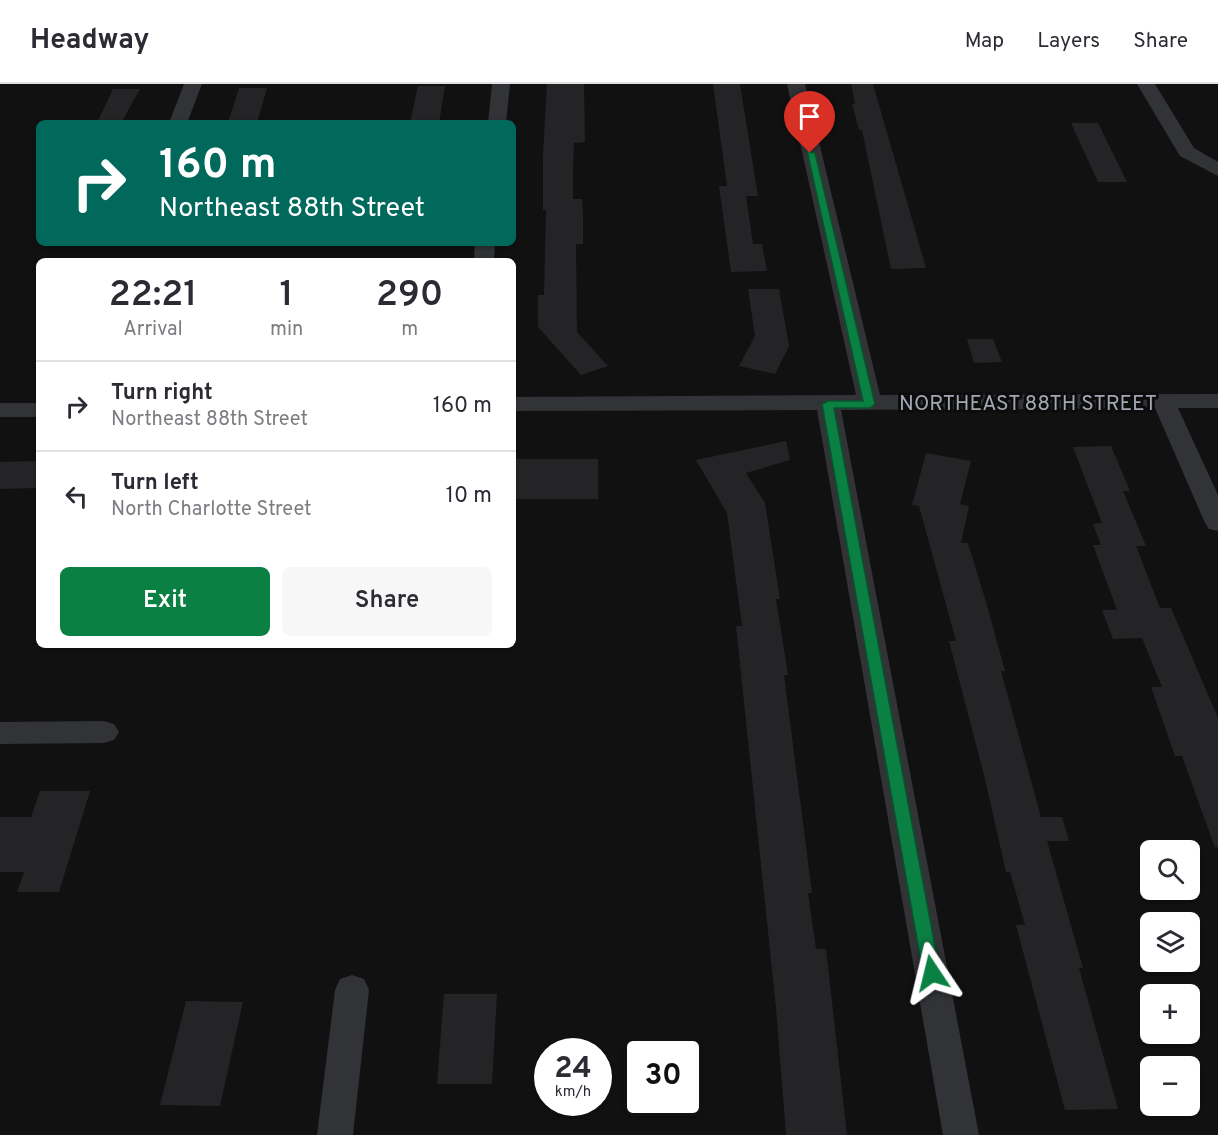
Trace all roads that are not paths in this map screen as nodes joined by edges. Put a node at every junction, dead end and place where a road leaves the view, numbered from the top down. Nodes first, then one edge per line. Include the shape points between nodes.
1 (193, 84) edge
2 (501, 84) edge
3 (796, 84) edge
4 (1146, 84) edge
5 (179, 120) edge
6 (497, 120) edge
7 (1218, 170) edge
8 (1218, 401) edge
9 (1164, 402) junction
10 (516, 404) edge
11 (828, 404) junction
12 (870, 404) junction
13 (0, 410) edge
14 (36, 410) edge
15 (1218, 523) edge
16 (104, 732) dead end
17 (0, 733) edge
18 (352, 990) dead end
19 (334, 1135) edge
20 (962, 1135) edge

1 - 5 street
2 - 6 street
3 - 12 street
4 - 7 street via 1187,152
8 - 9 street, NORTHEAST 88TH STREET
9 - 12 street, NORTHEAST 88TH STREET
9 - 15 street
10 - 11 street, NORTHEAST 88TH STREET
11 - 12 street, NORTHEAST 88TH STREET
11 - 20 street
13 - 14 street
16 - 17 street
18 - 19 street

